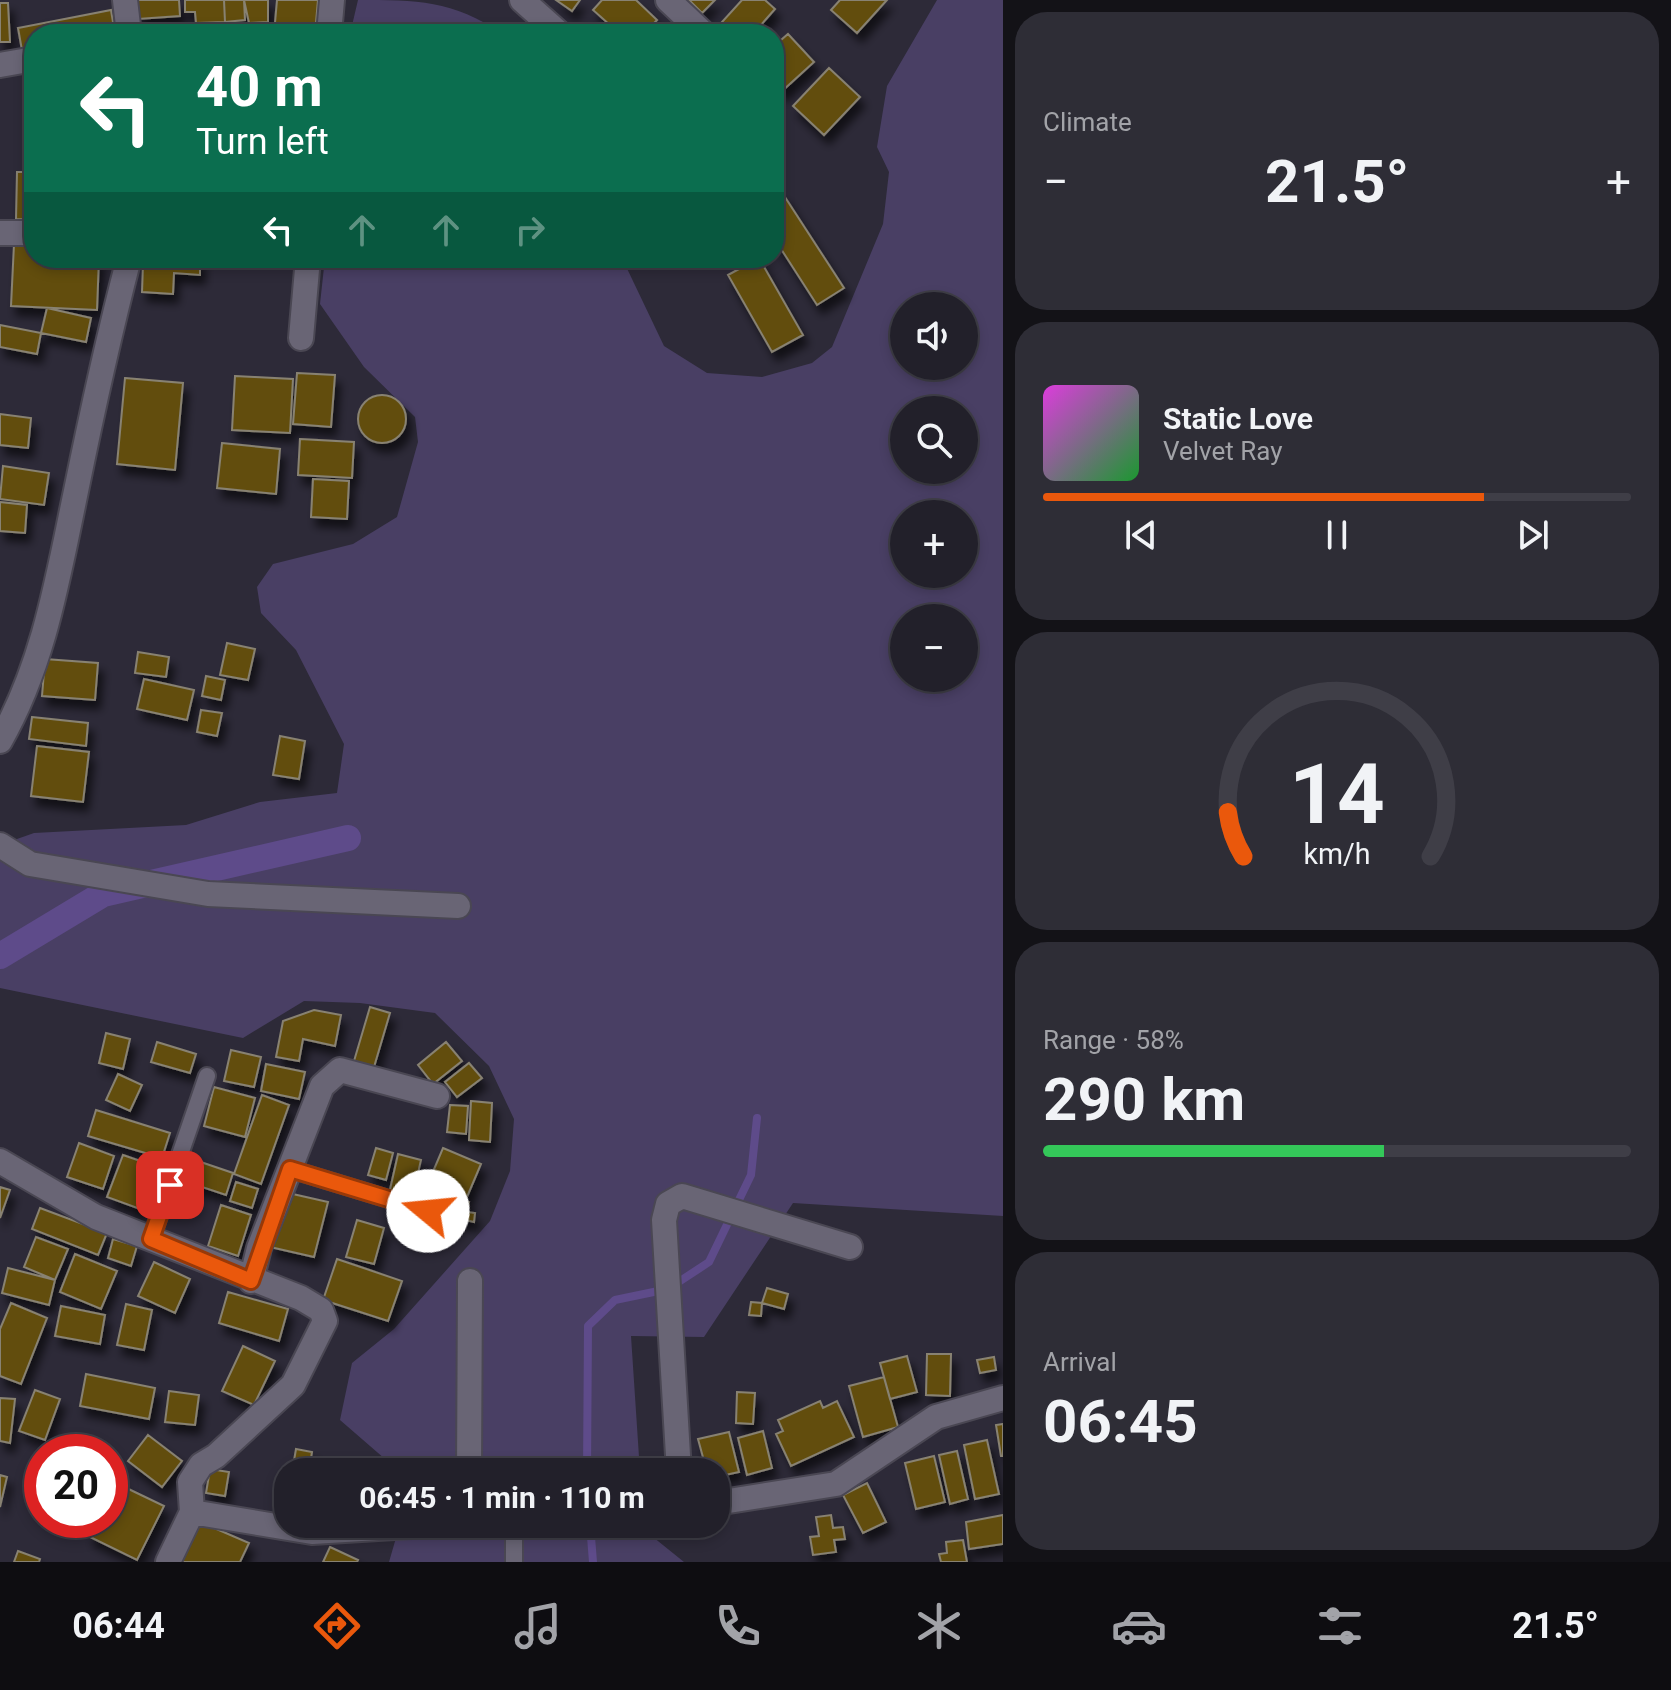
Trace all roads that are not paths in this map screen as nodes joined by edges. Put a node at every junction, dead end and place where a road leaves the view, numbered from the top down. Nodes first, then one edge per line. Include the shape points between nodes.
1 (125, 0) edge
2 (332, 0) edge
3 (522, 0) edge
4 (668, 0) edge
5 (128, 24) edge
6 (330, 24) edge
7 (549, 24) edge
8 (693, 24) edge
9 (24, 61) edge
10 (0, 65) edge
11 (0, 233) edge
12 (24, 233) edge
13 (126, 268) edge
14 (307, 268) edge
15 (301, 338) dead end
16 (0, 741) edge
17 (0, 845) edge
18 (458, 906) dead end
19 (207, 1076) dead end
20 (437, 1096) dead end
21 (0, 1161) edge
22 (290, 1169) junction
23 (428, 1211) dead end
24 (151, 1239) junction
25 (850, 1247) dead end
26 (251, 1281) junction
27 (470, 1281) dead end
28 (1003, 1398) edge
29 (469, 1458) edge
30 (678, 1458) edge
31 (730, 1501) edge
32 (192, 1512) junction
33 (274, 1526) edge
34 (514, 1538) edge
35 (168, 1562) edge
36 (514, 1562) edge

1 - 5 street
2 - 6 street
3 - 7 street
4 - 8 street
9 - 10 street
11 - 12 street
13 - 16 street via 50,622
14 - 15 street
17 - 18 street via 30,864 208,894
19 - 24 lane
20 - 22 street via 340,1070 322,1086
21 - 24 street via 96,1217
22 - 23 lane
22 - 26 street
24 - 26 street
25 - 30 street via 682,1196 668,1204 664,1220
26 - 32 street via 301,1298 321,1310 325,1321 293,1385 201,1465 190,1482
27 - 29 street
28 - 31 street via 936,1417 836,1484
32 - 33 street
32 - 35 street
34 - 36 lane

